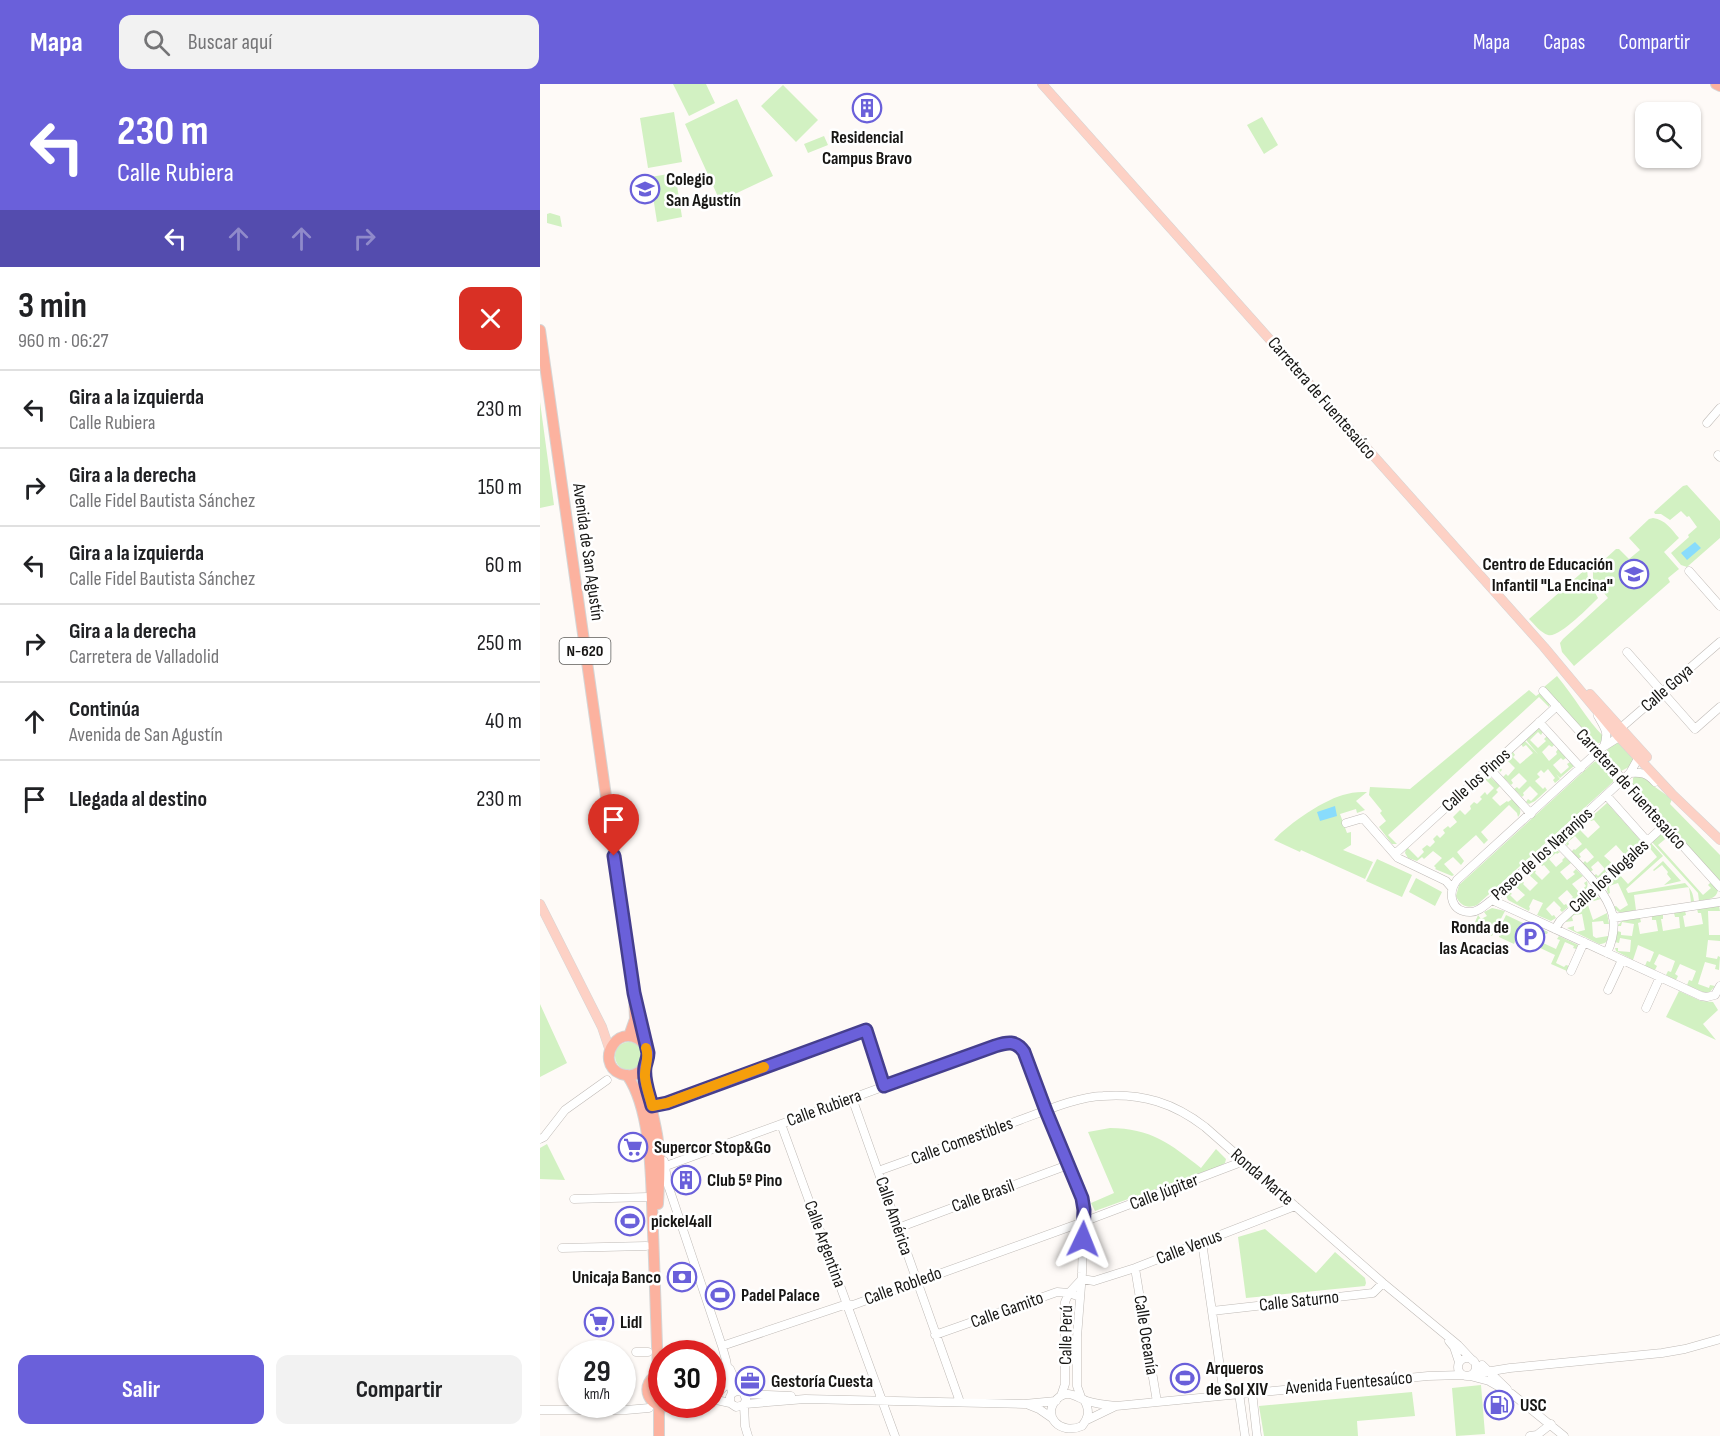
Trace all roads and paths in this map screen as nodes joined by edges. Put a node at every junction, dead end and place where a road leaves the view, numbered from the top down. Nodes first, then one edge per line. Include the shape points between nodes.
1 (1042, 84) edge
2 (1716, 84) edge
3 (1720, 86) edge
4 (540, 330) edge
5 (1720, 408) edge
6 (1707, 423) dead end
7 (1689, 571) dead end
8 (1720, 606) edge
9 (1720, 642) edge
10 (1544, 647) junction
11 (1627, 652) dead end
12 (1543, 691) dead end
13 (1663, 692) junction
14 (1591, 704) junction
15 (1557, 706) junction
16 (1720, 707) edge
17 (1539, 722) junction
18 (1620, 733) junction
19 (1601, 750) junction
20 (1640, 755) junction
21 (1489, 768) junction
22 (1581, 768) junction
23 (1630, 773) junction
24 (1623, 780) junction
25 (1672, 794) junction
26 (1606, 795) junction
27 (1531, 814) junction
28 (1346, 823) dead end
29 (1665, 825) junction
30 (1720, 840) edge
31 (1556, 841) junction
32 (1647, 841) junction
33 (1395, 854) junction
34 (1597, 886) junction
35 (1720, 887) edge
36 (1452, 888) junction
37 (1492, 900) junction
38 (1720, 902) edge
39 (540, 904) edge
40 (1613, 918) junction
41 (1555, 929) junction
42 (1584, 942) junction
43 (1607, 953) junction
44 (1622, 960) junction
45 (1571, 971) dead end
46 (1660, 977) junction
47 (1720, 986) edge
48 (1608, 990) dead end
49 (634, 993) junction
50 (1646, 1008) dead end
51 (603, 1028) junction
52 (624, 1037) junction
53 (1018, 1044) joint
54 (645, 1046) junction
55 (610, 1050) junction
56 (645, 1066) junction
57 (612, 1067) junction
58 (625, 1075) junction
59 (607, 1080) junction
60 (884, 1086) junction
61 (852, 1098) junction
62 (652, 1106) junction
63 (1046, 1111) junction
64 (780, 1124) junction
65 (540, 1139) edge
66 (659, 1148) junction
67 (1244, 1161) junction
68 (1068, 1165) junction
69 (666, 1166) junction
70 (878, 1171) junction
71 (648, 1197) dead end
72 (574, 1199) dead end
73 (1295, 1206) junction
74 (1083, 1222) junction
75 (898, 1228) junction
76 (1202, 1242) junction
77 (646, 1246) dead end
78 (562, 1248) dead end
79 (1135, 1268) junction
80 (655, 1279) junction
81 (1082, 1279) junction
82 (916, 1281) junction
83 (1383, 1284) junction
84 (1069, 1293) junction
85 (1080, 1297) junction
86 (847, 1304) junction
87 (1212, 1311) junction
88 (935, 1335) junction
89 (1447, 1337) junction
90 (1720, 1339) edge
91 (658, 1340) edge
92 (720, 1340) edge
93 (726, 1345) edge
94 (636, 1352) dead end
95 (648, 1352) dead end
96 (726, 1360) joint
97 (1458, 1363) junction
98 (1476, 1363) junction
99 (1510, 1368) junction
100 (1488, 1372) junction
101 (1440, 1375) junction
102 (1468, 1375) junction
103 (729, 1379) junction
104 (726, 1382) edge
105 (1503, 1384) junction
106 (1252, 1392) junction
107 (737, 1393) junction
108 (726, 1394) edge
109 (1239, 1394) junction
110 (1512, 1394) junction
111 (1224, 1395) junction
112 (1059, 1398) junction
113 (805, 1399) junction
114 (1083, 1399) junction
115 (881, 1400) junction
116 (726, 1402) edge
117 (960, 1402) junction
118 (1156, 1402) junction
119 (744, 1404) junction
120 (1024, 1404) junction
121 (732, 1405) junction
122 (1116, 1406) junction
123 (648, 1408) edge
124 (540, 1410) edge
125 (656, 1418) edge
126 (1052, 1418) junction
127 (1087, 1420) junction
128 (745, 1424) junction
129 (1551, 1424) junction
130 (1067, 1433) edge
131 (1075, 1433) edge
132 (659, 1436) edge
133 (748, 1436) edge
134 (895, 1436) edge
135 (1245, 1436) edge
136 (1257, 1436) edge
137 (1530, 1436) edge
138 (1564, 1436) edge

1 - 10 main road, Carretera de Fuentesaúco
2 - 3 highway
4 - 49 highway, Avenida de San Agustín / N-620
5 - 6 street
7 - 8 street
9 - 13 street, Calle Goya
10 - 14 main road, Carretera de Fuentesaúco
10 - 18 main road, Carretera de Fuentesaúco
11 - 13 street
12 - 15 street, Carretera de Fuentesaúco
13 - 16 street via 1695,729
13 - 18 street, Calle Goya
14 - 18 main road, Carretera de Fuentesaúco
14 - 19 street via 1606,730
15 - 17 street, Calle los Pinos
15 - 19 street, Carretera de Fuentesaúco
17 - 21 street, Calle los Pinos
17 - 22 street
18 - 19 street, Paseo de los Naranjos
18 - 20 main road
19 - 22 street, Paseo de los Naranjos
19 - 24 street, Carretera de Fuentesaúco
20 - 23 street, Paseo de los Naranjos
20 - 25 main road, Carretera de Fuentesaúco
20 - 30 main road, Carretera de Fuentesaúco
21 - 27 street
21 - 33 street, Calle los Pinos
22 - 27 street, Paseo de los Naranjos
23 - 24 street, Paseo de los Naranjos
23 - 25 street via 1649,775
24 - 26 street, Paseo de los Naranjos
24 - 29 street, Carretera de Fuentesaúco
25 - 30 main road, Carretera de Fuentesaúco
26 - 31 street, Paseo de los Naranjos
26 - 32 street
27 - 36 street, Paseo de los Naranjos
28 - 33 street via 1364,818
29 - 32 street, Calle los Nogales
29 - 35 street, Carretera de Fuentesaúco
31 - 34 street
31 - 37 street, Paseo de los Naranjos
32 - 34 street, Calle los Nogales
33 - 36 street
34 - 40 street
34 - 41 street, Calle los Nogales
36 - 37 street, Paseo de los Naranjos via 1452,900 1464,911 1475,911
37 - 41 street
38 - 40 street
39 - 51 main road
40 - 43 street
41 - 42 street
42 - 43 street
42 - 45 street
43 - 44 street
44 - 46 street
44 - 48 street
46 - 47 street via 1707,998 1715,995
46 - 50 street
49 - 52 highway, Avenida de San Agustín / N-620 via 635,1019
49 - 54 highway, Avenida de San Agustín / N-620
51 - 52 main road
51 - 55 main road
52 - 54 highway via 635,1037
52 - 55 highway, N-620
53 - 60 street, Calle Rubiera via 995,1046
53 - 63 street, Calle Perú
54 - 56 highway, N-620
55 - 57 highway
56 - 58 highway via 634,1075
56 - 62 highway
57 - 58 highway
57 - 59 street
58 - 59 street
58 - 80 highway via 640,1103 647,1141
59 - 65 street via 565,1110
60 - 61 street, Calle Rubiera
60 - 62 street via 866,1030
61 - 64 street, Calle Rubiera
61 - 70 street, Calle América
62 - 66 highway
63 - 67 street, Ronda Marte via 1102,1095 1138,1096 1183,1111
63 - 68 street, Calle Perú
63 - 70 street, Calle Comestibles
64 - 69 street, Calle Rubiera
64 - 86 street, Calle Argentina
66 - 69 street
66 - 80 highway
67 - 73 street, Ronda Marte
67 - 74 street, Calle Júpiter
68 - 74 street, Calle Perú via 1082,1198
68 - 75 street, Calle Brasil
69 - 92 street via 668,1185
70 - 75 street, Calle América
71 - 72 street
73 - 76 street, Calle Venus
73 - 83 street, Ronda Marte
74 - 81 street, Calle Perú
74 - 82 street, Calle Robledo
75 - 82 street, Calle América
76 - 79 street, Calle Venus
76 - 87 street
77 - 78 street
79 - 81 street, Calle Venus via 1094,1281
79 - 118 street, Calle Oceanía
80 - 91 highway
81 - 84 street, Calle Perú
81 - 85 street, Calle Perú
82 - 86 street, Calle Robledo
82 - 88 street, Calle América
83 - 87 street, Calle Saturno via 1373,1293
83 - 89 street, Ronda Marte
84 - 85 street, Calle Gamito
84 - 88 street, Calle Gamito via 1057,1292
84 - 112 street, Calle Perú via 1065,1302 1065,1384
85 - 114 street, Calle Perú via 1077,1386
86 - 93 street, Calle Robledo
86 - 115 street, Calle Argentina
87 - 111 street
88 - 117 street, Calle América
89 - 97 street, Ronda Marte
89 - 98 street, Ronda Marte
90 - 99 street, Avenida Fuentesaúco via 1662,1353
94 - 95 street
96 - 103 street
96 - 107 street
97 - 98 street via 1467,1358
97 - 101 street, Avenida Fuentesaúco
97 - 102 street via 1457,1369
98 - 99 street, Avenida Fuentesaúco
98 - 100 street, Ronda Marte
98 - 102 street via 1476,1369
99 - 100 street, Avenida Fuentesaúco
99 - 105 street via 1504,1372
100 - 102 street, Avenida Fuentesaúco
100 - 105 street, Ronda Marte
101 - 102 street, Avenida Fuentesaúco
101 - 106 street, Avenida Fuentesaúco
102 - 110 street, Ronda Marte
103 - 104 street
103 - 107 street
105 - 110 street, Ronda Marte
106 - 109 street, Avenida Fuentesaúco
106 - 136 street
107 - 108 street
107 - 113 street
107 - 119 street via 746,1399
107 - 121 street via 730,1397
109 - 111 street, Avenida Fuentesaúco
109 - 135 street
110 - 129 street, Ronda Marte
111 - 118 street, Avenida Fuentesaúco
112 - 114 street via 1075,1394
112 - 120 street
112 - 126 street via 1053,1406
113 - 115 street
113 - 119 street
114 - 122 street, Avenida Fuentesaúco
114 - 127 street
115 - 117 street
115 - 134 street, Calle Argentina
116 - 121 street
117 - 120 street
118 - 122 street, Avenida Fuentesaúco
119 - 121 street
119 - 128 street
120 - 126 street
121 - 128 street
122 - 127 street, Avenida Fuentesaúco
123 - 124 street
125 - 132 highway
126 - 130 street
127 - 131 street
128 - 133 street
129 - 137 street
129 - 138 street, Ronda Marte
130 - 131 street

